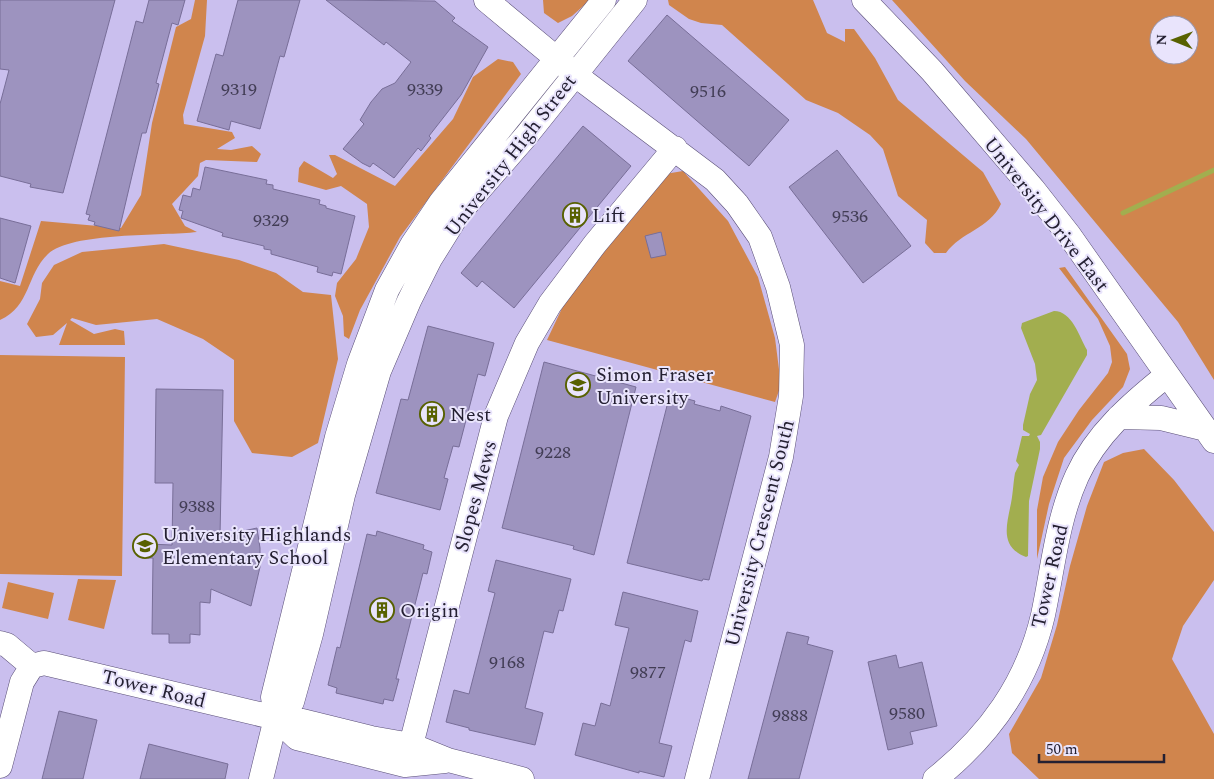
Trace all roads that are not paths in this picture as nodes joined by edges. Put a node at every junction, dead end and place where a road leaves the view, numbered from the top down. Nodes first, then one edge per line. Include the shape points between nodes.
1 (486, 0) edge
2 (604, 0) edge
3 (635, 0) edge
4 (864, 0) edge
5 (566, 66) junction
6 (675, 148) junction
7 (1167, 375) junction
8 (1119, 417) junction
9 (1210, 435) edge
10 (0, 643) edge
11 (32, 666) junction
12 (276, 718) junction
13 (406, 763) edge
14 (0, 766) edge
15 (261, 779) edge
16 (522, 779) edge
17 (697, 779) edge
18 (934, 779) edge

1 - 5 street, University Crescent South
2 - 5 street, University High Street
3 - 5 street, University High Street
4 - 7 street, University Drive East via 932,72 1032,189 1069,235
5 - 6 street, University Crescent South
5 - 12 street, University High Street via 441,202 387,290 336,437 273,696
6 - 13 street, Slopes Mews via 584,258 550,304 527,343 496,416
6 - 17 street, University Crescent South via 715,180 760,237 778,287 792,345 791,396 781,457
7 - 8 street, Tower Road
7 - 9 street, University Drive East
8 - 9 street via 1161,418
8 - 18 street, Tower Road via 1082,466 1066,503 1042,617 1024,673 996,720
10 - 11 street
11 - 12 street, Tower Road via 44,662
11 - 14 street via 22,682
12 - 13 street via 297,738
12 - 15 street, University High Street
13 - 16 street via 448,760

